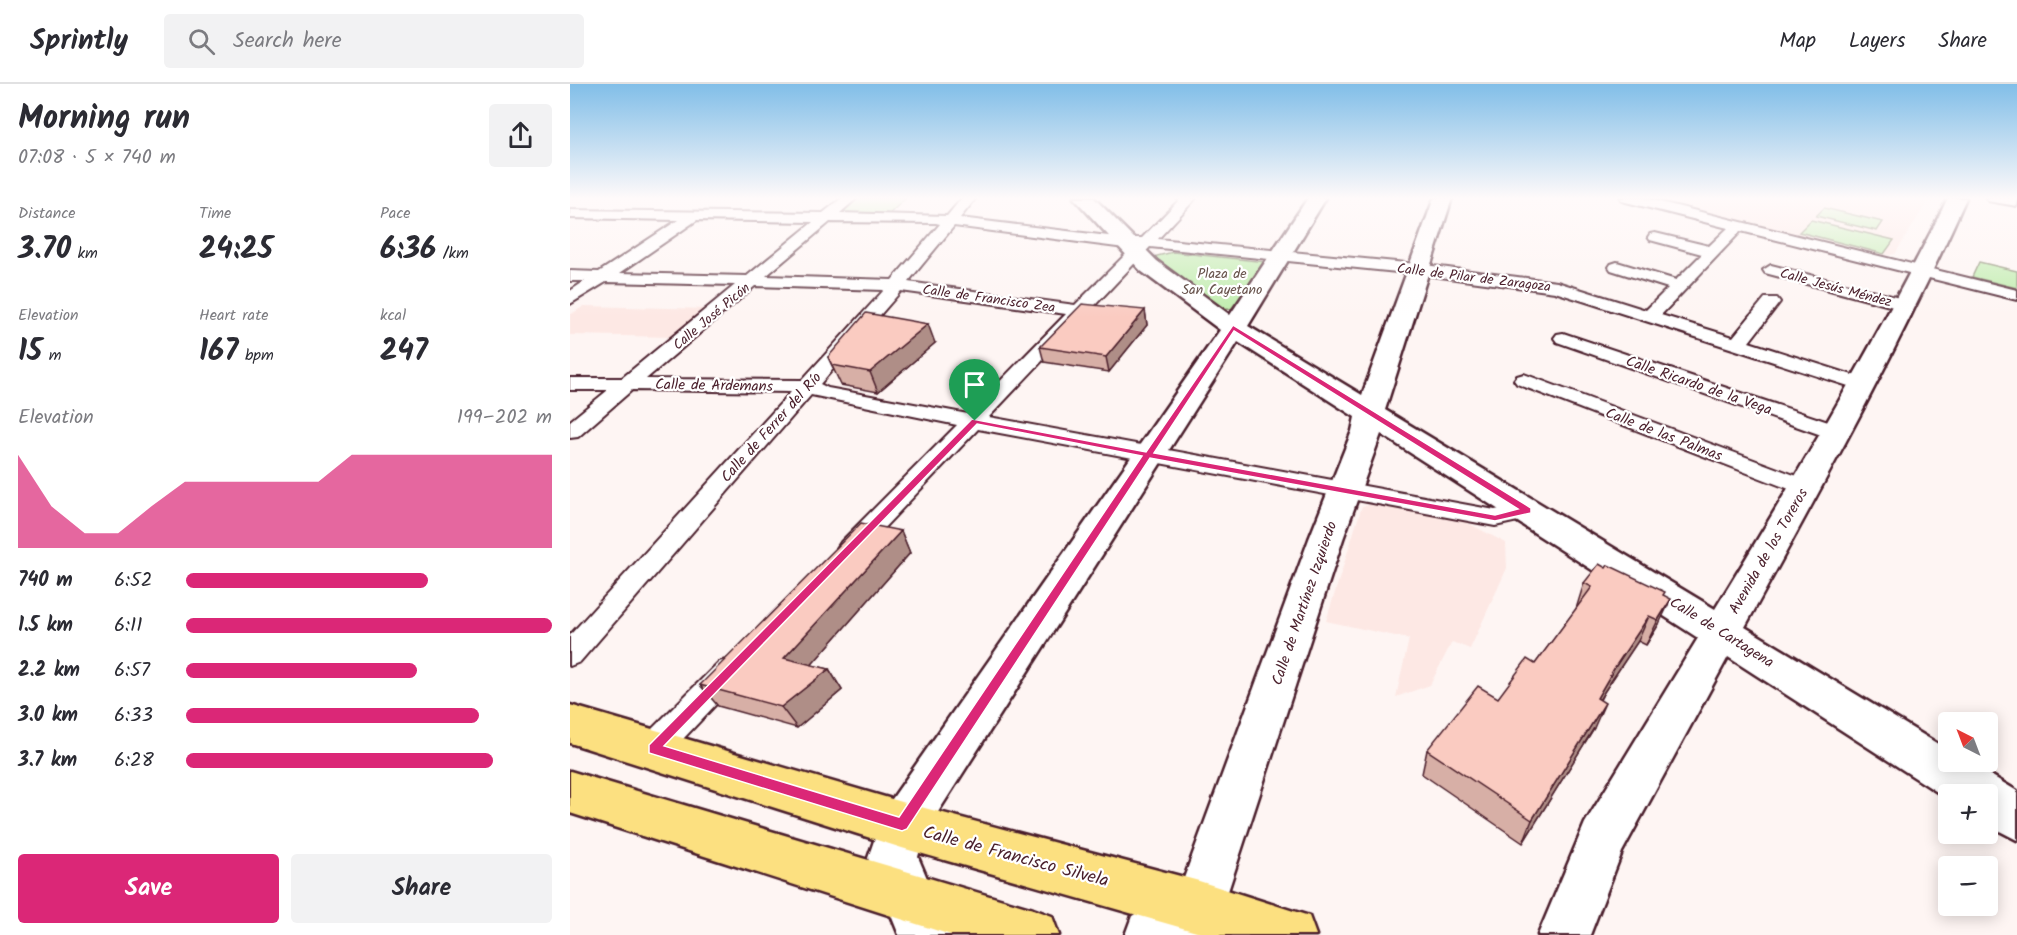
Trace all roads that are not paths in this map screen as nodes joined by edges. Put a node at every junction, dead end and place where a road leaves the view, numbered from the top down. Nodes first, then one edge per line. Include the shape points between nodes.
1 (661, 238) edge
2 (803, 238) edge
3 (935, 238) edge
4 (1076, 238) edge
5 (1126, 238) edge
6 (1144, 238) edge
7 (1293, 238) edge
8 (1428, 238) edge
9 (1658, 238) edge
10 (1727, 238) edge
11 (1785, 238) edge
12 (1937, 238) edge
13 (1135, 246) junction
14 (1713, 252) junction
15 (1282, 256) junction
16 (1617, 267) dead end
17 (1417, 269) junction
18 (1771, 270) dead end
19 (1920, 271) junction
20 (570, 276) edge
21 (602, 277) junction
22 (753, 281) junction
23 (897, 285) junction
24 (1680, 286) junction
25 (2017, 295) edge
26 (570, 299) edge
27 (1771, 302) dead end
28 (1901, 304) junction
29 (1080, 311) junction
30 (1650, 317) junction
31 (1233, 328) junction
32 (1563, 338) dead end
33 (1737, 345) junction
34 (1524, 380) dead end
35 (570, 384) edge
36 (1862, 384) junction
37 (628, 385) junction
38 (807, 386) junction
39 (1370, 412) junction
40 (975, 421) junction
41 (570, 432) edge
42 (1835, 432) junction
43 (1148, 455) junction
44 (1805, 487) junction
45 (1344, 492) junction
46 (1527, 511) junction
47 (832, 566) edge
48 (1720, 631) junction
49 (749, 651) edge
50 (570, 654) edge
51 (570, 724) edge
52 (653, 749) junction
53 (1964, 784) edge
54 (570, 792) edge
55 (1998, 805) edge
56 (2017, 817) edge
57 (902, 825) junction
58 (1199, 907) junction
59 (917, 916) edge
60 (1033, 935) edge
61 (1151, 935) edge
62 (1290, 935) edge
63 (1564, 935) edge

1 - 21 street
2 - 22 street, Calle José Picón
3 - 23 street, Calle de Ferrer del Río
4 - 13 street, Calle de Pilar de Zaragoza
5 - 13 street, Calle de Cartagena
6 - 13 street
7 - 15 street
8 - 17 street, Calle de Martínez Izquierdo
9 - 14 street
10 - 14 street
11 - 19 street
12 - 19 street, Avenida de los Toreros
13 - 15 street, Calle de Pilar de Zaragoza
13 - 29 street
13 - 31 street, Calle de Cartagena via 1162,277
14 - 24 street
15 - 17 street, Calle de Pilar de Zaragoza
15 - 31 street
16 - 24 street
17 - 30 street, Calle de Pilar de Zaragoza via 1557,287
17 - 39 street, Calle de Martínez Izquierdo
18 - 28 street, Calle Jesús Méndez
19 - 25 street
19 - 28 street, Avenida de los Toreros
20 - 21 street, Calle de Francisco Zea
21 - 22 street, Calle de Francisco Zea
21 - 26 street
22 - 23 street, Calle de Francisco Zea
22 - 37 street, Calle José Picón
23 - 29 street, Calle de Francisco Zea
23 - 38 street, Calle de Ferrer del Río
24 - 30 street
27 - 33 street
28 - 36 street, Avenida de los Toreros
29 - 40 street
30 - 33 street, Calle de Pilar de Zaragoza
31 - 39 street, Calle de Cartagena
31 - 43 street
32 - 42 street, Calle Ricardo de la Vega
33 - 36 street, Calle de Pilar de Zaragoza
34 - 44 street, Calle de las Palmas
35 - 37 street, Calle de Ardemans
36 - 42 street, Avenida de los Toreros
37 - 38 street, Calle de Ardemans
37 - 41 street, Calle José Picón
38 - 40 street, Calle de Ardemans via 822,393
38 - 50 street, Calle de Ferrer del Río
39 - 45 street, Calle de Martínez Izquierdo via 1367,431
39 - 46 street, Calle de Cartagena
40 - 43 street, Calle de Ardemans
40 - 47 street
42 - 44 street, Avenida de los Toreros
43 - 45 street, Calle de Ardemans
43 - 57 street
44 - 48 street, Avenida de los Toreros via 1745,595
45 - 46 street, Calle de Ardemans via 1495,518
45 - 58 street, Calle de Martínez Izquierdo
46 - 48 street, Calle de Cartagena
48 - 53 street, Calle de Cartagena
48 - 63 street, Avenida de los Toreros via 1602,840
49 - 52 street
51 - 52 main road, Calle de Francisco Silvela
52 - 57 main road, Calle de Francisco Silvela
54 - 59 main road
55 - 56 street
57 - 58 main road, Calle de Francisco Silvela
57 - 59 street via 893,858
58 - 61 street
58 - 62 main road, Calle de Francisco Silvela
59 - 60 main road

